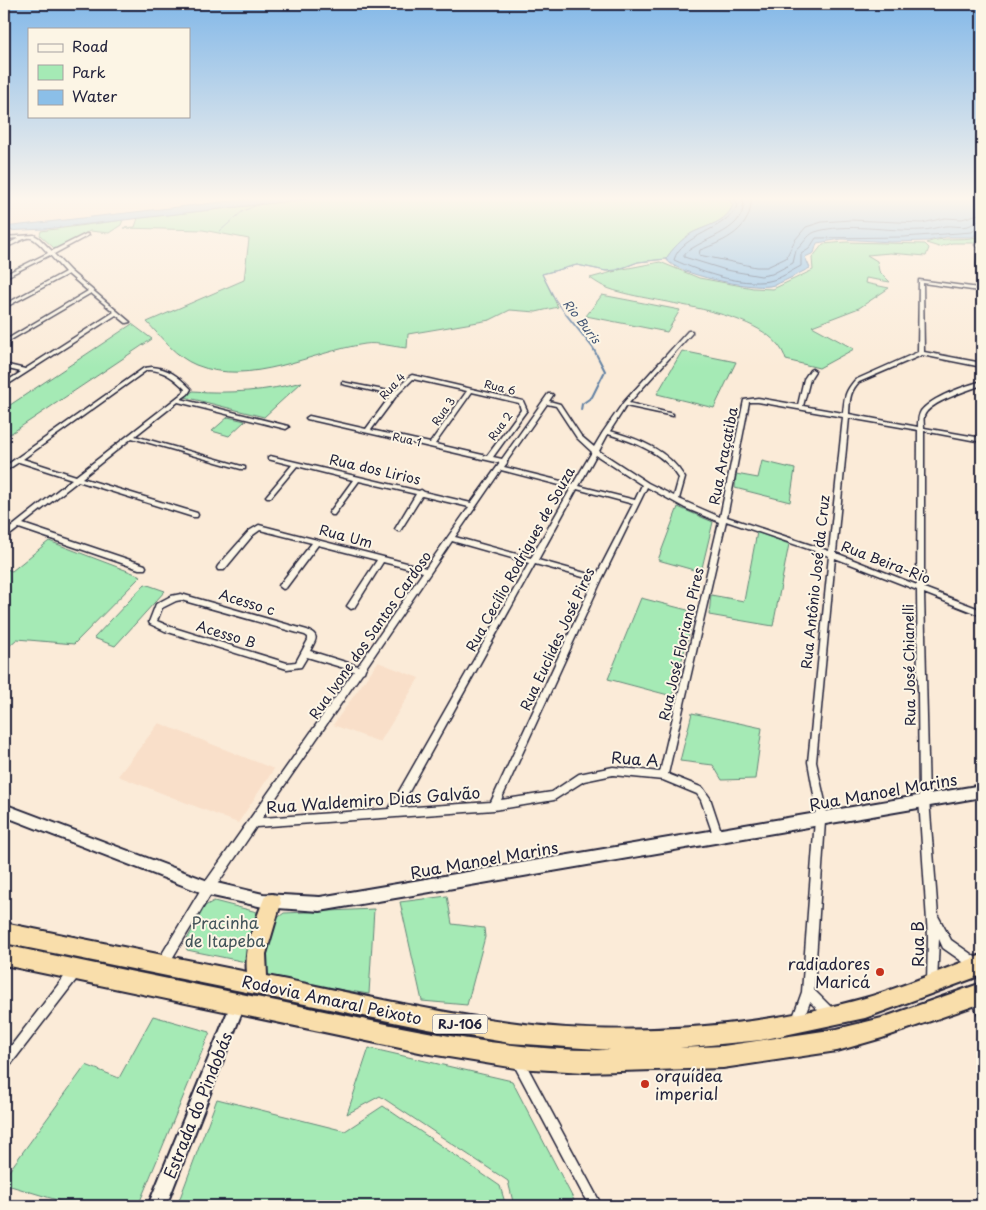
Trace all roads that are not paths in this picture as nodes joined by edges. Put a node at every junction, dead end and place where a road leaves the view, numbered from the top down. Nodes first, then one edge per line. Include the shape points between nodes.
1 (48, 254) edge
2 (49, 254) edge
3 (980, 254) edge
4 (68, 272) junction
5 (5, 276) edge
6 (982, 290) edge
7 (90, 292) junction
8 (982, 294) edge
9 (4, 307) edge
10 (116, 313) junction
11 (128, 322) dead end
12 (690, 332) dead end
13 (4, 343) edge
14 (921, 353) junction
15 (982, 365) edge
16 (4, 366) edge
17 (25, 371) junction
18 (812, 371) dead end
19 (344, 383) dead end
20 (982, 383) edge
21 (4, 385) edge
22 (471, 390) junction
23 (395, 394) junction
24 (548, 398) joint
25 (177, 400) junction
26 (625, 404) junction
27 (524, 405) joint
28 (800, 407) junction
29 (671, 415) dead end
30 (847, 416) junction
31 (309, 418) dead end
32 (286, 427) dead end
33 (921, 430) junction
34 (367, 431) junction
35 (606, 432) junction
36 (130, 436) junction
37 (982, 440) edge
38 (432, 444) junction
39 (594, 452) junction
40 (270, 458) dead end
41 (489, 458) junction
42 (18, 460) junction
43 (296, 464) junction
44 (503, 465) junction
45 (243, 468) dead end
46 (4, 470) edge
47 (77, 478) junction
48 (358, 478) junction
49 (646, 484) junction
50 (575, 486) junction
51 (421, 492) junction
52 (269, 496) dead end
53 (676, 500) junction
54 (636, 502) junction
55 (474, 506) junction
56 (332, 513) dead end
57 (195, 515) dead end
58 (723, 519) junction
59 (18, 525) junction
60 (398, 529) dead end
61 (4, 536) edge
62 (452, 539) junction
63 (316, 542) junction
64 (831, 554) junction
65 (381, 558) junction
66 (535, 562) junction
67 (142, 567) dead end
68 (221, 568) dead end
69 (429, 571) junction
70 (598, 580) junction
71 (283, 586) dead end
72 (922, 588) junction
73 (174, 598) joint
74 (351, 606) dead end
75 (982, 613) edge
76 (305, 653) junction
77 (361, 670) junction
78 (663, 776) junction
79 (982, 791) edge
80 (924, 801) junction
81 (494, 806) junction
82 (4, 810) edge
83 (392, 813) junction
84 (820, 820) junction
85 (255, 823) junction
86 (718, 837) junction
87 (208, 888) junction
88 (272, 903) junction
89 (933, 912) junction
90 (4, 933) edge
91 (4, 956) edge
92 (162, 964) junction
93 (980, 965) edge
94 (76, 970) junction
95 (932, 983) junction
96 (260, 984) junction
97 (808, 992) junction
98 (980, 1000) edge
99 (238, 1004) junction
100 (832, 1015) junction
101 (798, 1022) junction
102 (516, 1057) junction
103 (4, 1064) edge
104 (157, 1206) edge
105 (596, 1206) edge

1 - 5 street
2 - 4 street
3 - 6 street
4 - 7 street
4 - 9 street
6 - 8 street
6 - 14 street via 921,281
7 - 10 street
7 - 13 street
10 - 11 street
10 - 17 street
12 - 26 street, Rua Cecílio Rodrigues de Souza
14 - 15 street
14 - 30 street, Rua Antônio José da Cruz via 853,385 848,394
16 - 17 street
17 - 21 street
18 - 28 street
19 - 23 street
20 - 33 street, Rua José Chianelli via 926,407 921,417
22 - 23 street, Rua 4 via 412,377
22 - 27 street, Rua 6
22 - 38 street, Rua 3
23 - 34 street, Rua 4
24 - 39 street, Rua Beira-Rio via 561,407 579,437
24 - 44 street, Rua Ivone dos Santos Cardoso
25 - 32 street
25 - 36 street
25 - 42 street via 188,389 158,369 146,369
26 - 29 street
26 - 35 street, Rua Cecílio Rodrigues de Souza
27 - 41 street, Rua 2 via 524,410
28 - 30 street
28 - 58 street, Rua Araçatiba via 749,400 745,404
30 - 33 street
30 - 64 street, Rua Antônio José da Cruz
31 - 34 street, Rua 1
33 - 37 street
33 - 72 street, Rua José Chianelli
34 - 38 street, Rua 1
35 - 39 street, Rua Cecílio Rodrigues de Souza
35 - 53 street via 646,446 673,466 682,478
36 - 45 street
36 - 47 street
38 - 41 street, Rua 1
39 - 49 street, Rua Beira-Rio
39 - 50 street, Rua Cecílio Rodrigues de Souza
40 - 43 street, Rua dos Lirios
41 - 44 street, Rua 1
42 - 46 street
42 - 47 street
43 - 48 street, Rua dos Lirios
43 - 52 street
44 - 50 street, Rua 1
44 - 55 street, Rua Ivone dos Santos Cardoso
47 - 57 street
47 - 59 street
48 - 51 street, Rua dos Lirios
48 - 56 street
49 - 53 street, Rua Beira-Rio
49 - 54 street, Rua Euclides José Pires
50 - 54 street, Rua 1
50 - 66 street, Rua Cecílio Rodrigues de Souza
51 - 55 street, Rua dos Lirios
51 - 60 street
53 - 58 street, Rua Beira-Rio
54 - 70 street, Rua Euclides José Pires
55 - 62 street, Rua Ivone dos Santos Cardoso
58 - 64 street, Rua Beira-Rio
58 - 78 street, Rua José Floriano Pires
59 - 61 street
59 - 67 street
62 - 66 street
62 - 69 street, Rua Ivone dos Santos Cardoso
63 - 65 street, Rua Um
63 - 68 street, Rua Um via 257,528
63 - 71 street
64 - 72 street, Rua Beira-Rio
64 - 84 street, Rua Antônio José da Cruz via 812,762 820,799
65 - 69 street, Rua Um
65 - 74 street
66 - 70 street
66 - 83 street, Rua Cecílio Rodrigues de Souza
69 - 77 street, Rua Ivone dos Santos Cardoso
70 - 81 street, Rua Euclides José Pires
72 - 75 street, Rua Beira-Rio
72 - 80 street, Rua José Chianelli
73 - 76 street, Acesso c via 189,598 312,636
73 - 76 street, Acesso B via 159,606 153,622 293,666 298,665
76 - 77 street
77 - 85 street, Rua Ivone dos Santos Cardoso
78 - 81 street, Rua A via 613,770 594,773 582,777 554,796
78 - 86 street, Rua A via 700,791
79 - 80 main road, Rua Manoel Marins
80 - 84 main road, Rua Manoel Marins
80 - 89 street, Rua José Chianelli
81 - 83 street, Rua Waldemiro Dias Galvão
82 - 87 main road, Rua Manoel Marins
83 - 85 street, Rua Waldemiro Dias Galvão
84 - 86 main road, Rua Manoel Marins
84 - 97 street, Rua Antônio José da Cruz
85 - 87 street, Rua Ivone dos Santos Cardoso
86 - 88 main road, Rua Manoel Marins via 371,897 320,904
87 - 88 main road, Rua Manoel Marins
87 - 92 street, Rua Ivone dos Santos Cardoso
88 - 96 highway via 255,960 255,974
89 - 93 street, Rua B via 947,944
89 - 95 street, Rua B
90 - 92 highway, Rodovia Amaral Peixoto / RJ-106
91 - 94 highway, Rodovia Amaral Peixoto / RJ-106
92 - 96 highway, Rodovia Amaral Peixoto / RJ-106
93 - 95 highway, Rodovia Amaral Peixoto / RJ-106
94 - 99 highway, Rodovia Amaral Peixoto / RJ-106
94 - 103 street
95 - 100 highway, Rodovia Amaral Peixoto / RJ-106 via 866,1008
96 - 101 highway, Rodovia Amaral Peixoto / RJ-106 via 428,1019 582,1039 657,1039 761,1030
97 - 100 street
97 - 101 street
98 - 102 highway, Rodovia Amaral Peixoto / RJ-106 via 837,1040 723,1057 585,1061
99 - 102 highway, Rodovia Amaral Peixoto / RJ-106
99 - 104 main road, Estrada do Pindobás
100 - 101 highway, Rodovia Amaral Peixoto / RJ-106
102 - 105 street

